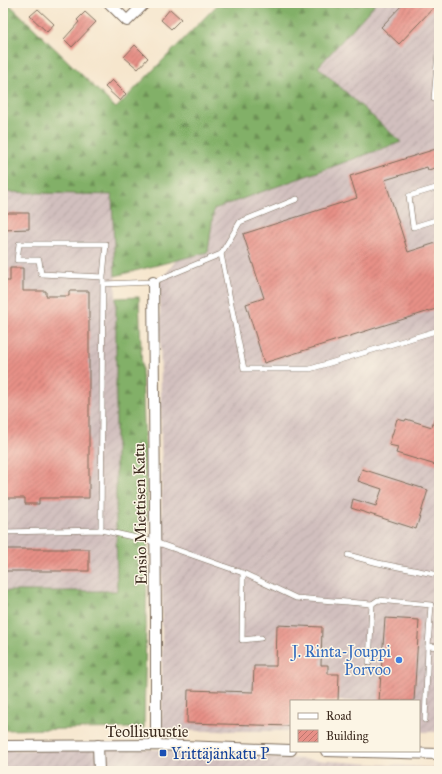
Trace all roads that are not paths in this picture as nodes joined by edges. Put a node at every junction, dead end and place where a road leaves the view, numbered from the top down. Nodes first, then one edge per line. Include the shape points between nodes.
1 (109, 3) edge
2 (145, 3) edge
3 (439, 52) edge
4 (439, 100) edge
5 (439, 187) edge
6 (298, 199) dead end
7 (439, 219) edge
8 (221, 254) junction
9 (103, 277) junction
10 (153, 282) junction
11 (103, 284) junction
12 (439, 330) edge
13 (102, 530) junction
14 (3, 532) edge
15 (155, 542) junction
16 (348, 554) dead end
17 (243, 574) junction
18 (439, 576) edge
19 (372, 604) junction
20 (261, 638) dead end
21 (428, 646) junction
22 (439, 647) edge
23 (369, 663) dead end
24 (425, 720) dead end
25 (156, 745) junction
26 (3, 746) edge
27 (98, 746) junction
28 (290, 750) edge
29 (364, 752) edge
30 (439, 754) edge
31 (99, 771) edge

1 - 2 street via 127,21
3 - 4 lane via 434,99
5 - 7 lane via 409,196 413,227
6 - 8 lane via 240,222
8 - 10 lane
8 - 12 lane via 244,369 310,369
9 - 9 lane via 41,274 39,260 17,260 19,244 106,244
9 - 11 lane
10 - 11 lane
10 - 15 street, Ensio Miettisen Katu
11 - 13 lane
13 - 14 lane
13 - 15 lane
15 - 17 lane
15 - 25 street, Ensio Miettisen Katu
16 - 18 lane
17 - 19 lane via 296,598
17 - 20 lane via 242,640
19 - 21 lane via 378,600 431,605
19 - 23 lane
21 - 22 lane
21 - 24 lane
25 - 27 street, Teollisuustie
25 - 28 street, Teollisuustie
26 - 27 street, Teollisuustie
27 - 31 street
29 - 30 street

